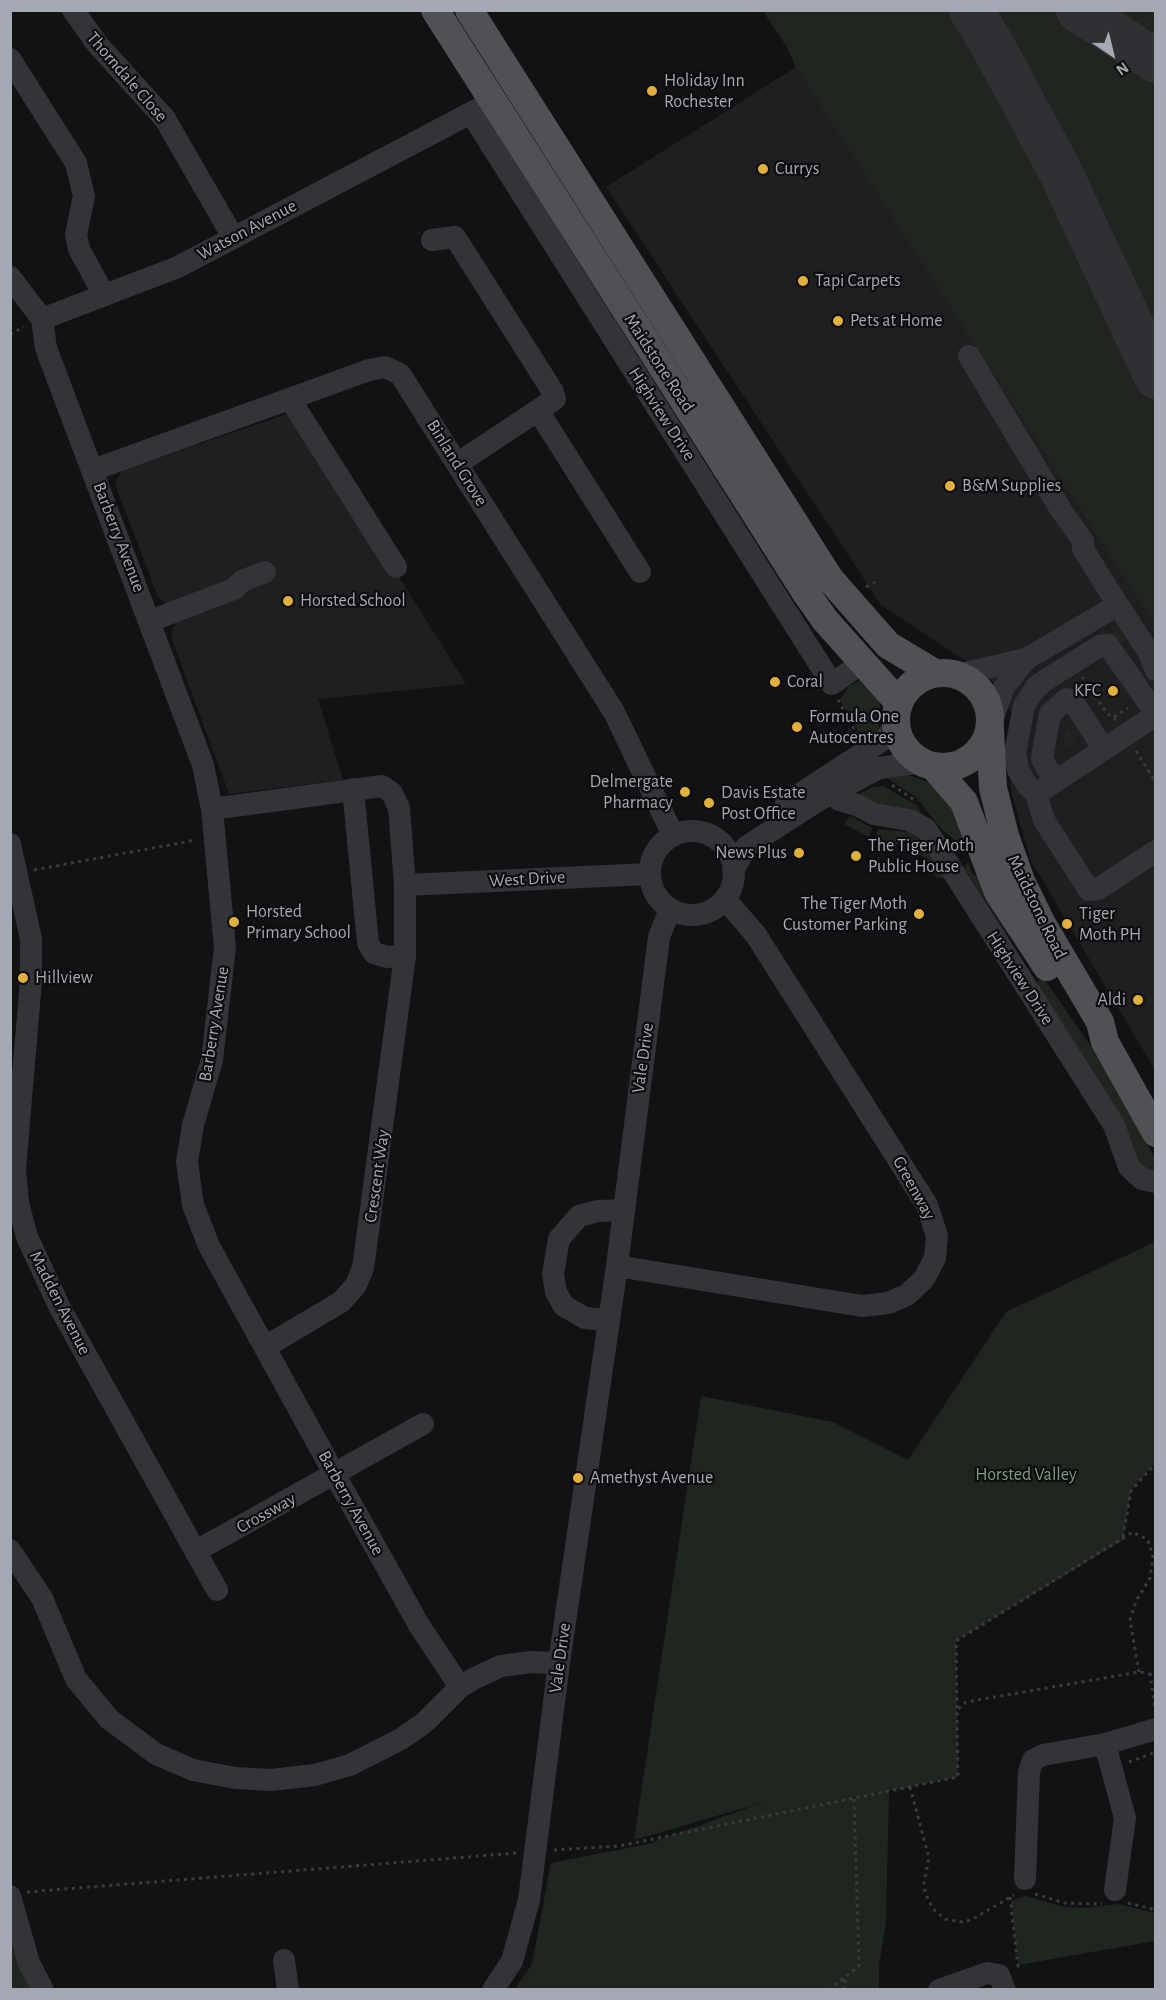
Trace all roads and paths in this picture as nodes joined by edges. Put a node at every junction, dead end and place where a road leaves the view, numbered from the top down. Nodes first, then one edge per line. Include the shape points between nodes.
1 (73, 10) edge
2 (435, 10) edge
3 (469, 10) edge
4 (10, 59) edge
5 (481, 108) junction
6 (233, 237) junction
7 (432, 240) dead end
8 (10, 276) edge
9 (104, 295) junction
10 (42, 319) junction
11 (969, 356) dead end
12 (290, 399) junction
13 (539, 412) junction
14 (457, 464) junction
15 (93, 470) junction
16 (396, 567) dead end
17 (265, 572) dead end
18 (640, 572) dead end
19 (1118, 604) junction
20 (150, 621) junction
21 (1026, 659) junction
22 (1153, 661) edge
23 (863, 662) junction
24 (1074, 662) junction
25 (945, 674) junction
26 (832, 684) junction
27 (898, 714) junction
28 (1155, 715) edge
29 (1114, 717) dead end
30 (990, 727) junction
31 (862, 744) dead end
32 (1103, 748) junction
33 (929, 764) junction
34 (1145, 766) dead end
35 (1155, 783) edge
36 (1045, 786) junction
37 (839, 788) junction
38 (353, 789) junction
39 (212, 809) junction
40 (673, 835) junction
41 (215, 836) junction
42 (10, 843) edge
43 (721, 843) junction
44 (1155, 851) edge
45 (733, 871) junction
46 (19, 873) junction
47 (650, 874) junction
48 (405, 885) junction
49 (725, 898) junction
50 (670, 909) junction
51 (18, 910) edge
52 (405, 956) junction
53 (1105, 1042) junction
54 (1155, 1133) edge
55 (1155, 1182) edge
56 (622, 1210) junction
57 (617, 1266) junction
58 (609, 1320) junction
59 (265, 1347) junction
60 (423, 1424) dead end
61 (1155, 1463) edge
62 (335, 1475) junction
63 (1123, 1537) junction
64 (10, 1550) edge
65 (196, 1551) junction
66 (217, 1590) dead end
67 (559, 1663) junction
68 (1139, 1671) junction
69 (1150, 1673) junction
70 (1155, 1675) edge
71 (460, 1686) junction
72 (957, 1710) junction
73 (1155, 1711) edge
74 (1155, 1729) edge
75 (1105, 1744) junction
76 (1155, 1752) edge
77 (1119, 1765) dead end
78 (910, 1787) junction
79 (854, 1798) junction
80 (535, 1851) junction
81 (1025, 1888) junction
82 (16, 1894) edge
83 (1010, 1897) junction
84 (1114, 1898) junction
85 (1155, 1910) edge
86 (284, 1960) dead end
87 (846, 1977) junction
88 (1003, 1984) edge
89 (43, 1989) edge
90 (288, 1989) edge
91 (493, 1989) edge
92 (829, 1989) edge
93 (843, 1989) edge
94 (939, 1989) edge

1 - 6 street, Thorndale Close via 98,45 165,119
2 - 5 main road, Maidstone Road
3 - 25 main road, Maidstone Road via 822,567 888,645
4 - 9 street via 76,163 84,196 76,235 79,249
5 - 6 street, Watson Avenue
5 - 23 main road, Maidstone Road via 806,593
5 - 26 street, Highview Drive
6 - 9 street, Watson Avenue via 168,271
7 - 13 street via 455,237 553,392 555,399
8 - 10 street
9 - 10 street, Watson Avenue
10 - 15 street, Barberry Avenue via 46,348
11 - 19 street
12 - 14 street, Binland Grove via 385,367 400,374 409,386
12 - 15 street, Binland Grove
12 - 16 street
13 - 14 street
13 - 18 street
14 - 40 street, Binland Grove via 614,712
15 - 20 street, Barberry Avenue
17 - 20 street via 242,581 234,589
19 - 21 street
19 - 22 street
20 - 39 street, Barberry Avenue via 203,765
21 - 25 street
21 - 30 street via 1004,687
23 - 26 street
23 - 27 main road, Maidstone Road
24 - 28 street via 1100,646 1111,647
24 - 29 path via 1106,712
24 - 36 street via 1039,684 1023,710 1015,762 1024,780
25 - 27 main road via 909,686
25 - 30 main road via 969,680 982,692
26 - 31 path
27 - 33 main road via 905,747
27 - 43 street via 891,734
28 - 32 street
30 - 33 main road via 971,758 949,767
30 - 53 main road, Maidstone Road via 993,788 1015,866 1041,922 1100,1022
32 - 36 street
32 - 36 street via 1072,700 1066,699 1050,714 1042,752
33 - 37 street via 883,767
33 - 53 main road, Maidstone Road via 967,808 988,870 1008,909 1088,1028
34 - 35 path
36 - 44 street via 1042,818 1089,890 1098,889
37 - 45 street via 746,847
37 - 55 street, Highview Drive via 856,805 874,814 912,820 929,833 1114,1125 1129,1167 1143,1179
38 - 39 street, Crescent Way
38 - 48 street, Crescent Way via 382,786 392,793 399,808
38 - 52 street via 368,943 374,953
39 - 41 street, Barberry Avenue
40 - 43 street via 699,831
40 - 47 street via 654,855
41 - 46 path
41 - 59 street, Barberry Avenue via 225,947 212,1060 187,1162 201,1231
42 - 46 street, Madden Avenue
43 - 45 street via 731,856
45 - 49 street via 733,882
46 - 51 street, Madden Avenue
47 - 48 street, West Drive
47 - 50 street via 654,890
48 - 52 street, Crescent Way
49 - 50 street via 700,914
49 - 57 street, Greenway via 756,934 927,1205 937,1236 935,1258 924,1279 907,1295 888,1303 862,1306
50 - 56 street, Vale Drive via 659,937
51 - 65 street, Madden Avenue via 31,939 15,1169 27,1237 60,1308
52 - 59 street, Crescent Way via 363,1268 356,1285 341,1302
53 - 54 main road, Maidstone Road
56 - 57 street, Vale Drive
56 - 58 street via 579,1216 560,1239 553,1274 556,1292 564,1306 585,1318
57 - 58 street, Vale Drive
58 - 67 street, Vale Drive
59 - 62 street, Barberry Avenue
60 - 62 street, Crossway
61 - 63 path via 1131,1491
62 - 65 street, Crossway
62 - 71 street, Barberry Avenue via 419,1624
63 - 68 path via 1133,1532 1143,1536 1150,1542 1153,1556 1152,1574 1130,1620
63 - 72 path via 956,1641
64 - 71 street via 42,1598 76,1679 110,1719 156,1754 193,1770 271,1780 315,1775 350,1765 392,1746 413,1731
65 - 66 street, Madden Avenue
67 - 71 street via 501,1666
67 - 80 street, Vale Drive
68 - 69 path
68 - 72 path via 972,1699
69 - 70 path
69 - 73 path
72 - 78 path via 958,1777
74 - 75 street
75 - 81 street via 1033,1760 1029,1772
75 - 84 street via 1125,1818
76 - 77 path
78 - 79 path
78 - 83 path via 929,1858 924,1882 933,1909 945,1919 960,1922 971,1920
79 - 80 path via 619,1846
79 - 87 path via 859,1966
80 - 82 path
80 - 91 street, Vale Drive via 529,1900 512,1961
81 - 83 path
81 - 84 path via 1065,1903
82 - 89 street via 29,1963
83 - 88 path via 1018,1967
84 - 85 path
86 - 90 street
87 - 92 path
87 - 93 path
88 - 94 street via 994,1973

